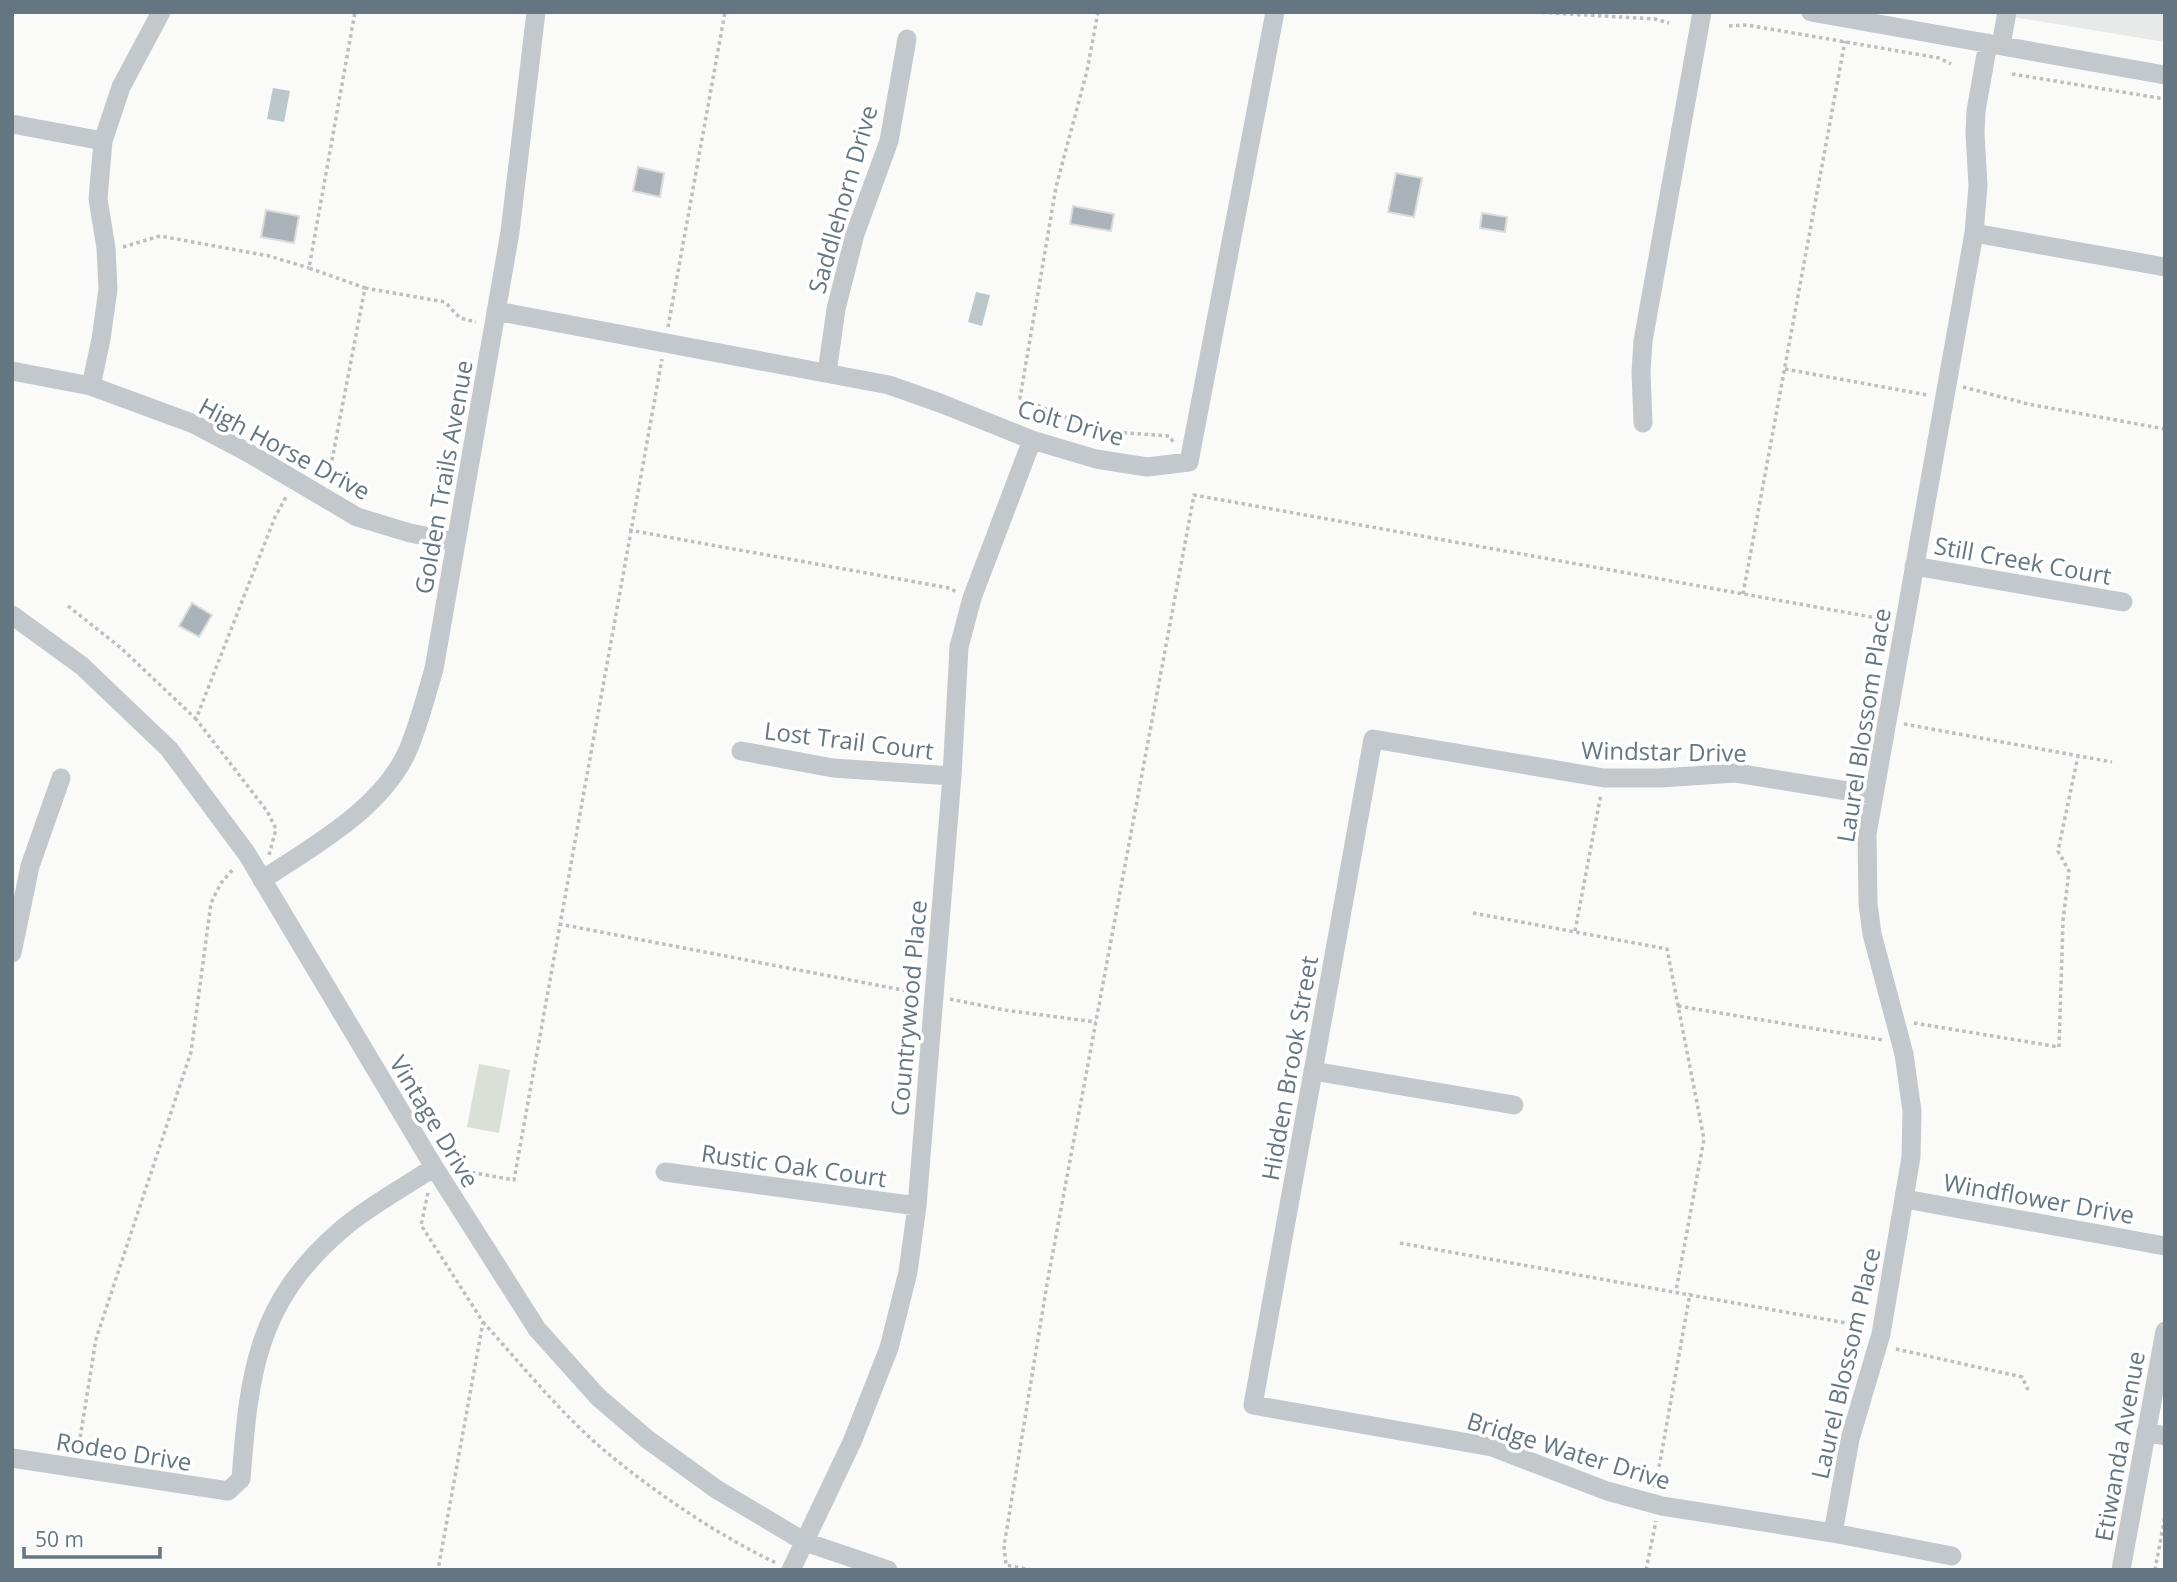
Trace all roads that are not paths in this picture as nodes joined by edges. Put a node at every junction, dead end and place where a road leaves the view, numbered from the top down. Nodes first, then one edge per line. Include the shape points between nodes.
1 (161, 12) edge
2 (536, 12) edge
3 (1275, 12) edge
4 (1702, 12) edge
5 (1811, 12) edge
6 (2007, 12) edge
7 (907, 39) dead end
8 (1995, 44) junction
9 (2165, 75) edge
10 (12, 124) edge
11 (103, 141) junction
12 (1974, 233) junction
13 (2165, 267) edge
14 (495, 319) junction
15 (12, 371) edge
16 (827, 373) junction
17 (91, 386) junction
18 (1643, 423) dead end
19 (1032, 440) junction
20 (455, 542) junction
21 (1914, 565) junction
22 (2123, 602) dead end
23 (12, 615) edge
24 (1373, 739) joint
25 (741, 751) dead end
26 (952, 776) junction
27 (61, 778) dead end
28 (1872, 795) junction
29 (262, 880) junction
30 (12, 953) edge
31 (1313, 1071) junction
32 (1514, 1105) dead end
33 (434, 1167) junction
34 (665, 1172) dead end
35 (1905, 1199) junction
36 (917, 1206) junction
37 (2165, 1245) edge
38 (2165, 1331) edge
39 (1254, 1405) joint
40 (2155, 1434) edge
41 (12, 1458) edge
42 (1833, 1534) junction
43 (805, 1542) junction
44 (1952, 1556) dead end
45 (785, 1567) edge
46 (888, 1570) edge
47 (2121, 1570) edge

1 - 11 street via 121,87
2 - 14 street, Golden Trails Avenue
3 - 19 street, Colt Drive via 1189,462 1147,467 1096,459
4 - 18 street via 1643,341
5 - 8 street
6 - 8 street, Laurel Blossom Place
7 - 16 street, Saddlehorn Drive via 889,141 855,234 836,309
8 - 9 street
8 - 12 street, Laurel Blossom Place via 1976,111
10 - 11 street
11 - 17 street via 98,199 108,289
12 - 13 street
12 - 21 street, Laurel Blossom Place
14 - 16 street, Colt Drive
14 - 20 street, Golden Trails Avenue
15 - 17 street, High Horse Drive
16 - 19 street, Colt Drive via 888,385
17 - 20 street, High Horse Drive via 194,425 357,517
19 - 26 street, Countrywood Place via 972,598 959,647
20 - 29 street, Golden Trails Avenue via 434,668 407,752 385,785 354,818
21 - 22 street, Still Creek Court
21 - 28 street, Laurel Blossom Place
23 - 29 street, Vintage Drive via 82,666 169,749
24 - 28 street, Windstar Drive via 1604,778 1737,773
24 - 31 street, Hidden Brook Street
25 - 26 street, Lost Trail Court via 833,768
26 - 36 street, Countrywood Place
27 - 30 street via 30,866
28 - 35 street, Laurel Blossom Place via 1867,834 1868,904 1912,1111
29 - 33 street, Vintage Drive
31 - 32 street
31 - 39 street, Hidden Brook Street
33 - 41 street, Rodeo Drive via 342,1228 299,1270 272,1314 255,1362 241,1479 228,1492
33 - 43 street, Vintage Drive via 537,1329 598,1397 716,1489
34 - 36 street, Rustic Oak Court
35 - 37 street, Windflower Drive
35 - 42 street, Laurel Blossom Place via 1880,1337 1850,1439
36 - 43 street, Countrywood Place via 908,1272 889,1348
38 - 40 street, Etiwanda Avenue
39 - 42 street, Bridge Water Drive via 1492,1447 1606,1491 1654,1504
40 - 47 street, Etiwanda Avenue
42 - 44 street, Bridge Water Drive
43 - 45 street, Countrywood Place
43 - 46 street, Vintage Drive

